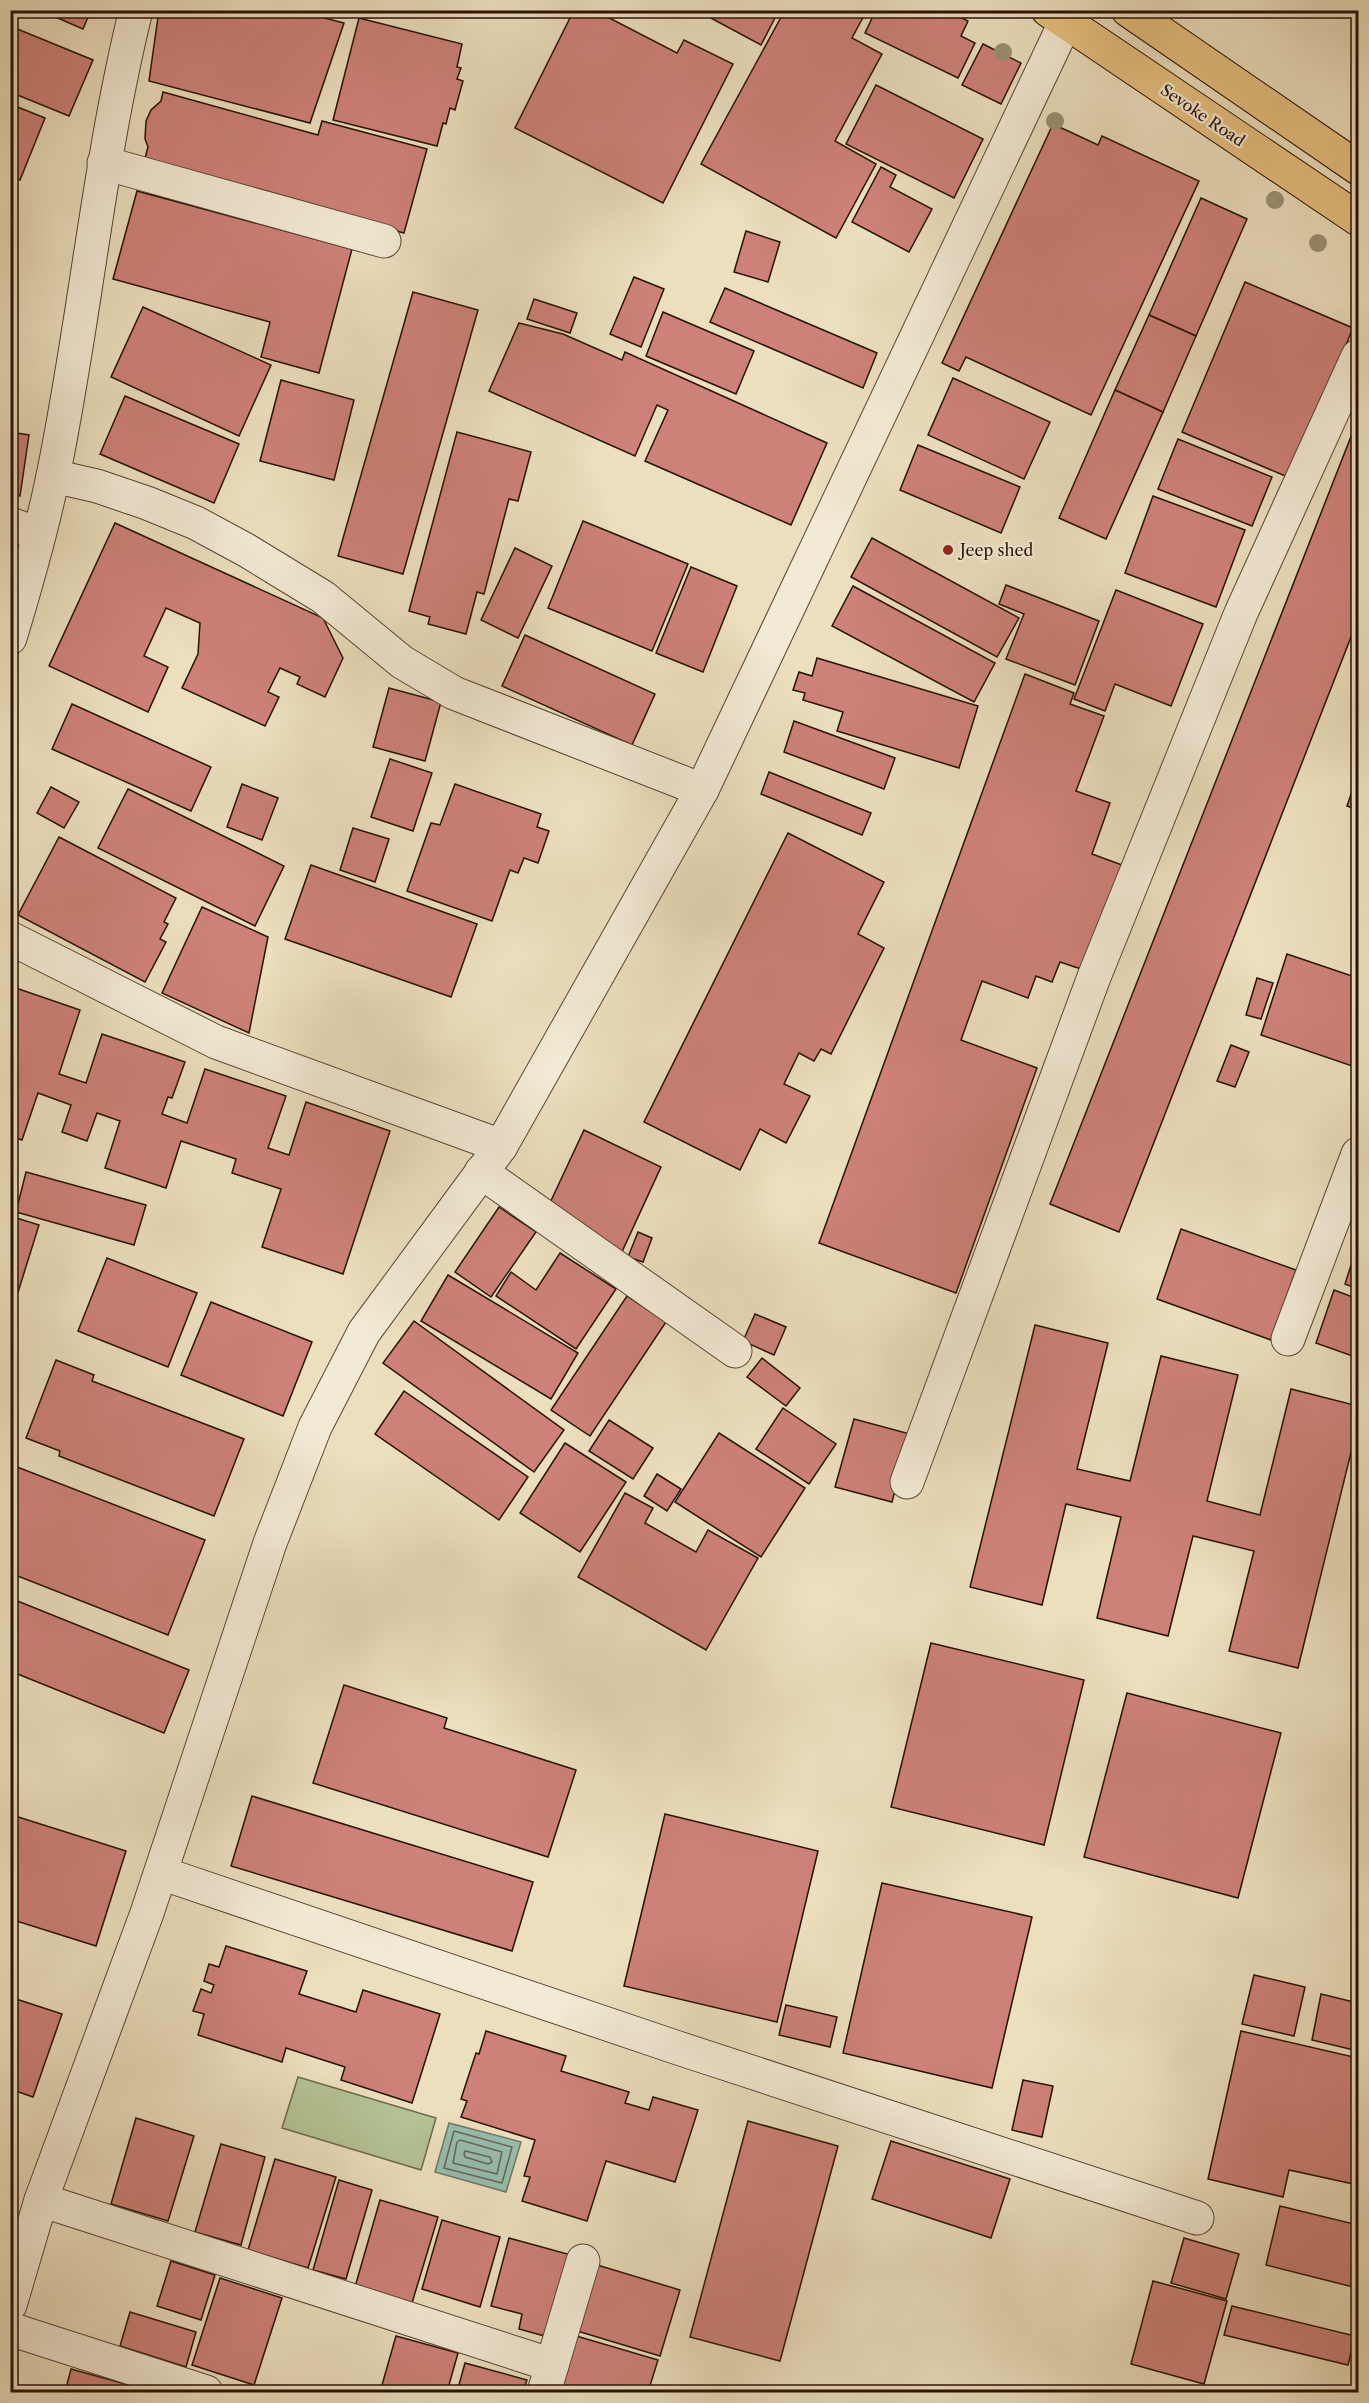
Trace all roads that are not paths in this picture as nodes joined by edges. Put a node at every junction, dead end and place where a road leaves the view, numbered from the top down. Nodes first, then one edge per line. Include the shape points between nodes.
1 (136, 10) edge
2 (1128, 10) edge
3 (1061, 14) edge
4 (104, 163) junction
5 (1359, 168) edge
6 (1359, 219) edge
7 (384, 241) dead end
8 (1359, 356) edge
9 (53, 476) junction
10 (25, 529) edge
11 (10, 638) edge
12 (702, 790) junction
13 (10, 938) edge
14 (501, 1146) junction
15 (1359, 1154) edge
16 (481, 1172) junction
17 (1288, 1339) dead end
18 (735, 1351) dead end
19 (907, 1482) dead end
20 (161, 1874) junction
21 (41, 2200) junction
22 (1197, 2218) dead end
23 (583, 2261) dead end
24 (10, 2305) edge
25 (10, 2329) edge
26 (548, 2379) edge
27 (206, 2392) edge

1 - 4 street
2 - 5 main road
3 - 6 main road, Sevoke Road
3 - 12 street
4 - 7 street
4 - 9 street
8 - 19 street via 1241,613 1099,966
9 - 10 street
9 - 12 street via 97,486 196,523 323,597 402,662 454,693
10 - 11 street
12 - 14 street
13 - 14 street via 216,1041
14 - 16 street
15 - 17 street
16 - 18 street
16 - 20 street via 364,1332 315,1427 270,1543
20 - 21 street
20 - 22 street
21 - 24 street
21 - 26 street
23 - 26 street
25 - 27 street

